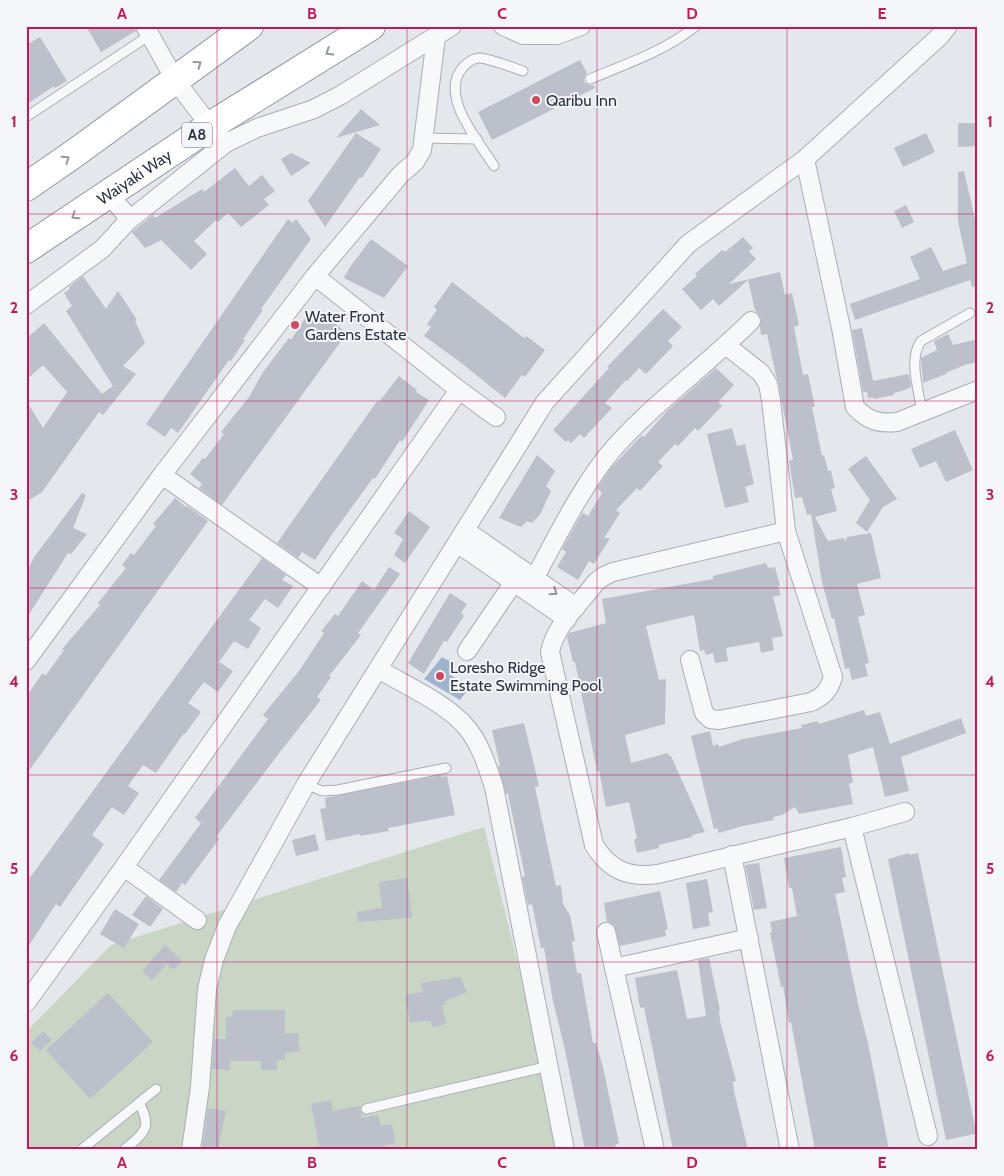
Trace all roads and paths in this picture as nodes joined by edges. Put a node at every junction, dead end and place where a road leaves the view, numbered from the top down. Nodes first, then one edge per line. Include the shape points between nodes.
1 (249, 26) edge
2 (370, 26) edge
3 (452, 26) edge
4 (503, 26) edge
5 (581, 26) edge
6 (696, 26) edge
7 (948, 26) edge
8 (556, 30) edge
9 (148, 31) edge
10 (436, 37) junction
11 (523, 71) dead end
12 (175, 80) junction
13 (590, 80) dead end
14 (26, 117) edge
15 (218, 134) junction
16 (424, 138) junction
17 (477, 139) junction
18 (805, 159) junction
19 (494, 166) dead end
20 (26, 187) edge
21 (108, 194) junction
22 (128, 221) junction
23 (26, 249) edge
24 (315, 276) junction
25 (26, 305) edge
26 (970, 313) dead end
27 (752, 321) dead end
28 (726, 346) junction
29 (459, 390) junction
30 (978, 390) edge
31 (922, 412) junction
32 (496, 417) dead end
33 (162, 475) junction
34 (786, 531) junction
35 (461, 537) junction
36 (534, 579) junction
37 (514, 582) junction
38 (321, 587) junction
39 (572, 613) junction
40 (467, 652) dead end
41 (690, 660) dead end
42 (26, 662) edge
43 (378, 669) junction
44 (446, 768) dead end
45 (306, 784) junction
46 (905, 812) dead end
47 (852, 827) junction
48 (732, 855) junction
49 (124, 867) junction
50 (198, 920) dead end
51 (606, 932) dead end
52 (748, 938) junction
53 (614, 968) junction
54 (26, 1003) edge
55 (549, 1066) junction
56 (156, 1089) dead end
57 (139, 1103) junction
58 (366, 1109) dead end
59 (928, 1136) dead end
60 (81, 1150) edge
61 (124, 1150) edge
62 (192, 1150) edge
63 (565, 1150) edge
64 (655, 1150) edge
65 (790, 1150) edge

12 -> 1 highway
2 -> 15 highway, Waiyaki Way / A8
3 - 10 street
4 - 8 street via 523,34
5 - 8 street
6 - 13 lane via 666,46
7 - 18 street
9 - 12 street
9 - 14 lane
10 - 15 street via 314,109 257,128
10 - 16 street
11 - 17 lane via 480,58 461,70 457,78 456,101
12 - 15 street
20 -> 12 highway
15 - 21 highway, Waiyaki Way / A8
15 - 22 street
16 - 17 lane
16 - 24 street via 416,162 400,174
17 - 19 lane
18 - 31 street via 856,407 864,416 884,424
18 - 35 street via 688,244 545,402
21 - 22 street
21 -> 23 highway, Waiyaki Way / A8
22 - 25 street via 102,250
24 - 29 street
24 - 33 street
26 - 31 lane via 921,341 917,347 914,363
27 - 28 street
28 - 34 street via 761,373 768,384
28 - 36 street via 651,410 613,449 587,486
29 - 32 street
29 - 38 street
30 - 31 street
33 - 38 street
33 - 42 street
34 - 39 street via 613,572 596,582
34 - 41 street via 833,677 829,689 811,702 710,719 704,713
35 - 36 street
35 - 37 street
35 - 43 street
36 -> 39 street
37 - 39 street
37 - 40 street
38 - 49 street
39 - 48 street via 552,640 550,652 590,833 599,853 627,874 640,876
43 - 45 street
43 - 55 street via 452,712 481,750 494,787
44 - 45 lane via 338,790 322,791
45 - 62 street via 227,926 214,960 207,989
46 - 47 street
47 - 48 street
47 - 59 street
48 - 52 street
49 - 50 street
49 - 54 street
51 - 53 street
52 - 53 street
52 - 65 street
53 - 64 street
55 - 58 lane
55 - 63 street
56 - 57 lane
57 - 60 lane
57 - 61 lane via 146,1122 144,1132

